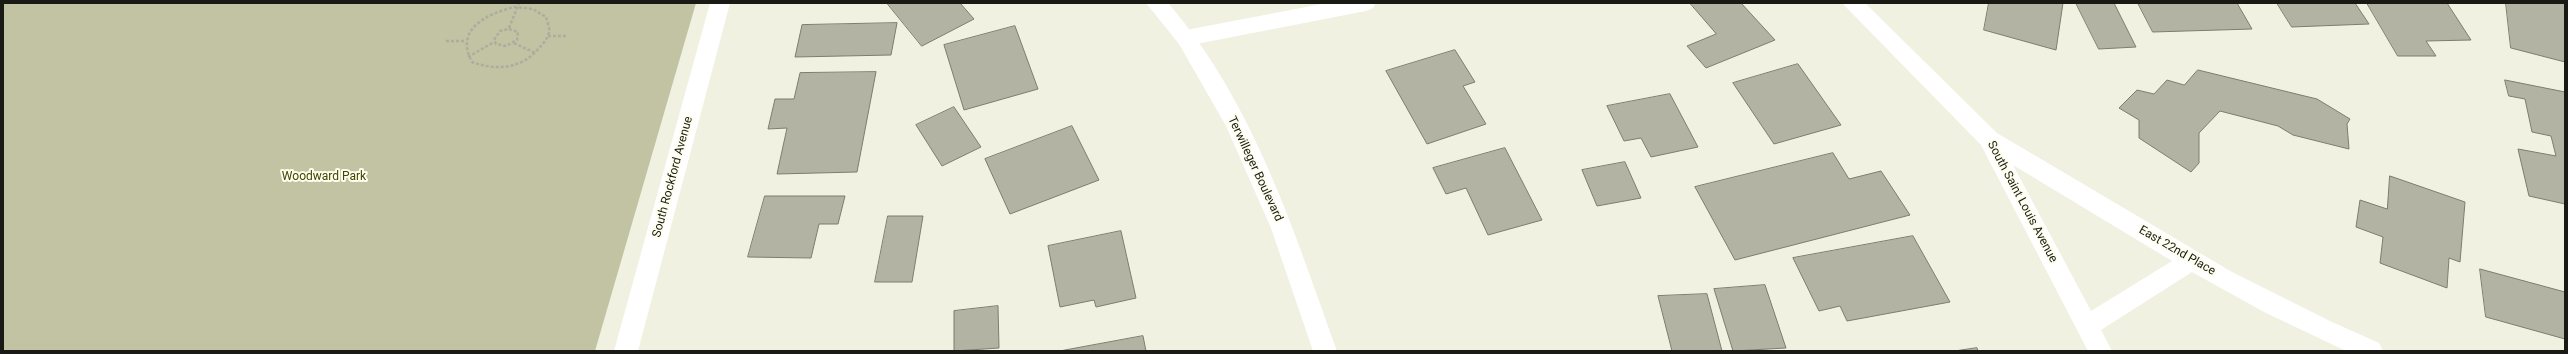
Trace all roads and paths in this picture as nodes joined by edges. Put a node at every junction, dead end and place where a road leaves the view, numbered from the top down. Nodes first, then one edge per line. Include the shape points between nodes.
1 (520, 3) edge
2 (720, 3) edge
3 (1156, 3) edge
4 (1366, 3) edge
5 (1852, 3) edge
6 (517, 7) junction
7 (509, 29) junction
8 (548, 36) junction
9 (566, 36) dead end
10 (1186, 38) junction
11 (465, 40) junction
12 (446, 41) dead end
13 (494, 42) junction
14 (514, 43) junction
15 (535, 53) junction
16 (468, 57) junction
17 (1989, 139) junction
18 (2192, 260) junction
19 (2088, 326) junction
20 (626, 351) edge
21 (1325, 351) edge
22 (2100, 351) edge
23 (2371, 351) edge

1 - 6 path
2 - 20 street, South Rockford Avenue
3 - 10 street, Terwilleger Boulevard
4 - 10 street
5 - 17 street, South Saint Louis Avenue
6 - 7 path
6 - 8 path via 533,9 546,18 549,24
6 - 11 path via 503,9 483,19 475,25
7 - 13 path via 497,34
7 - 14 path via 516,30 519,34
8 - 9 path
8 - 15 path
10 - 21 street, Terwilleger Boulevard via 1236,124 1282,228
11 - 12 path
11 - 16 path via 464,48
13 - 14 path via 502,47
13 - 16 path
14 - 15 path
15 - 16 path via 512,66 500,68 479,66
17 - 18 street, East 22nd Place
17 - 19 street, South Saint Louis Avenue
18 - 19 street
18 - 23 street, East 22nd Place via 2311,326
19 - 22 street, South Saint Louis Avenue

